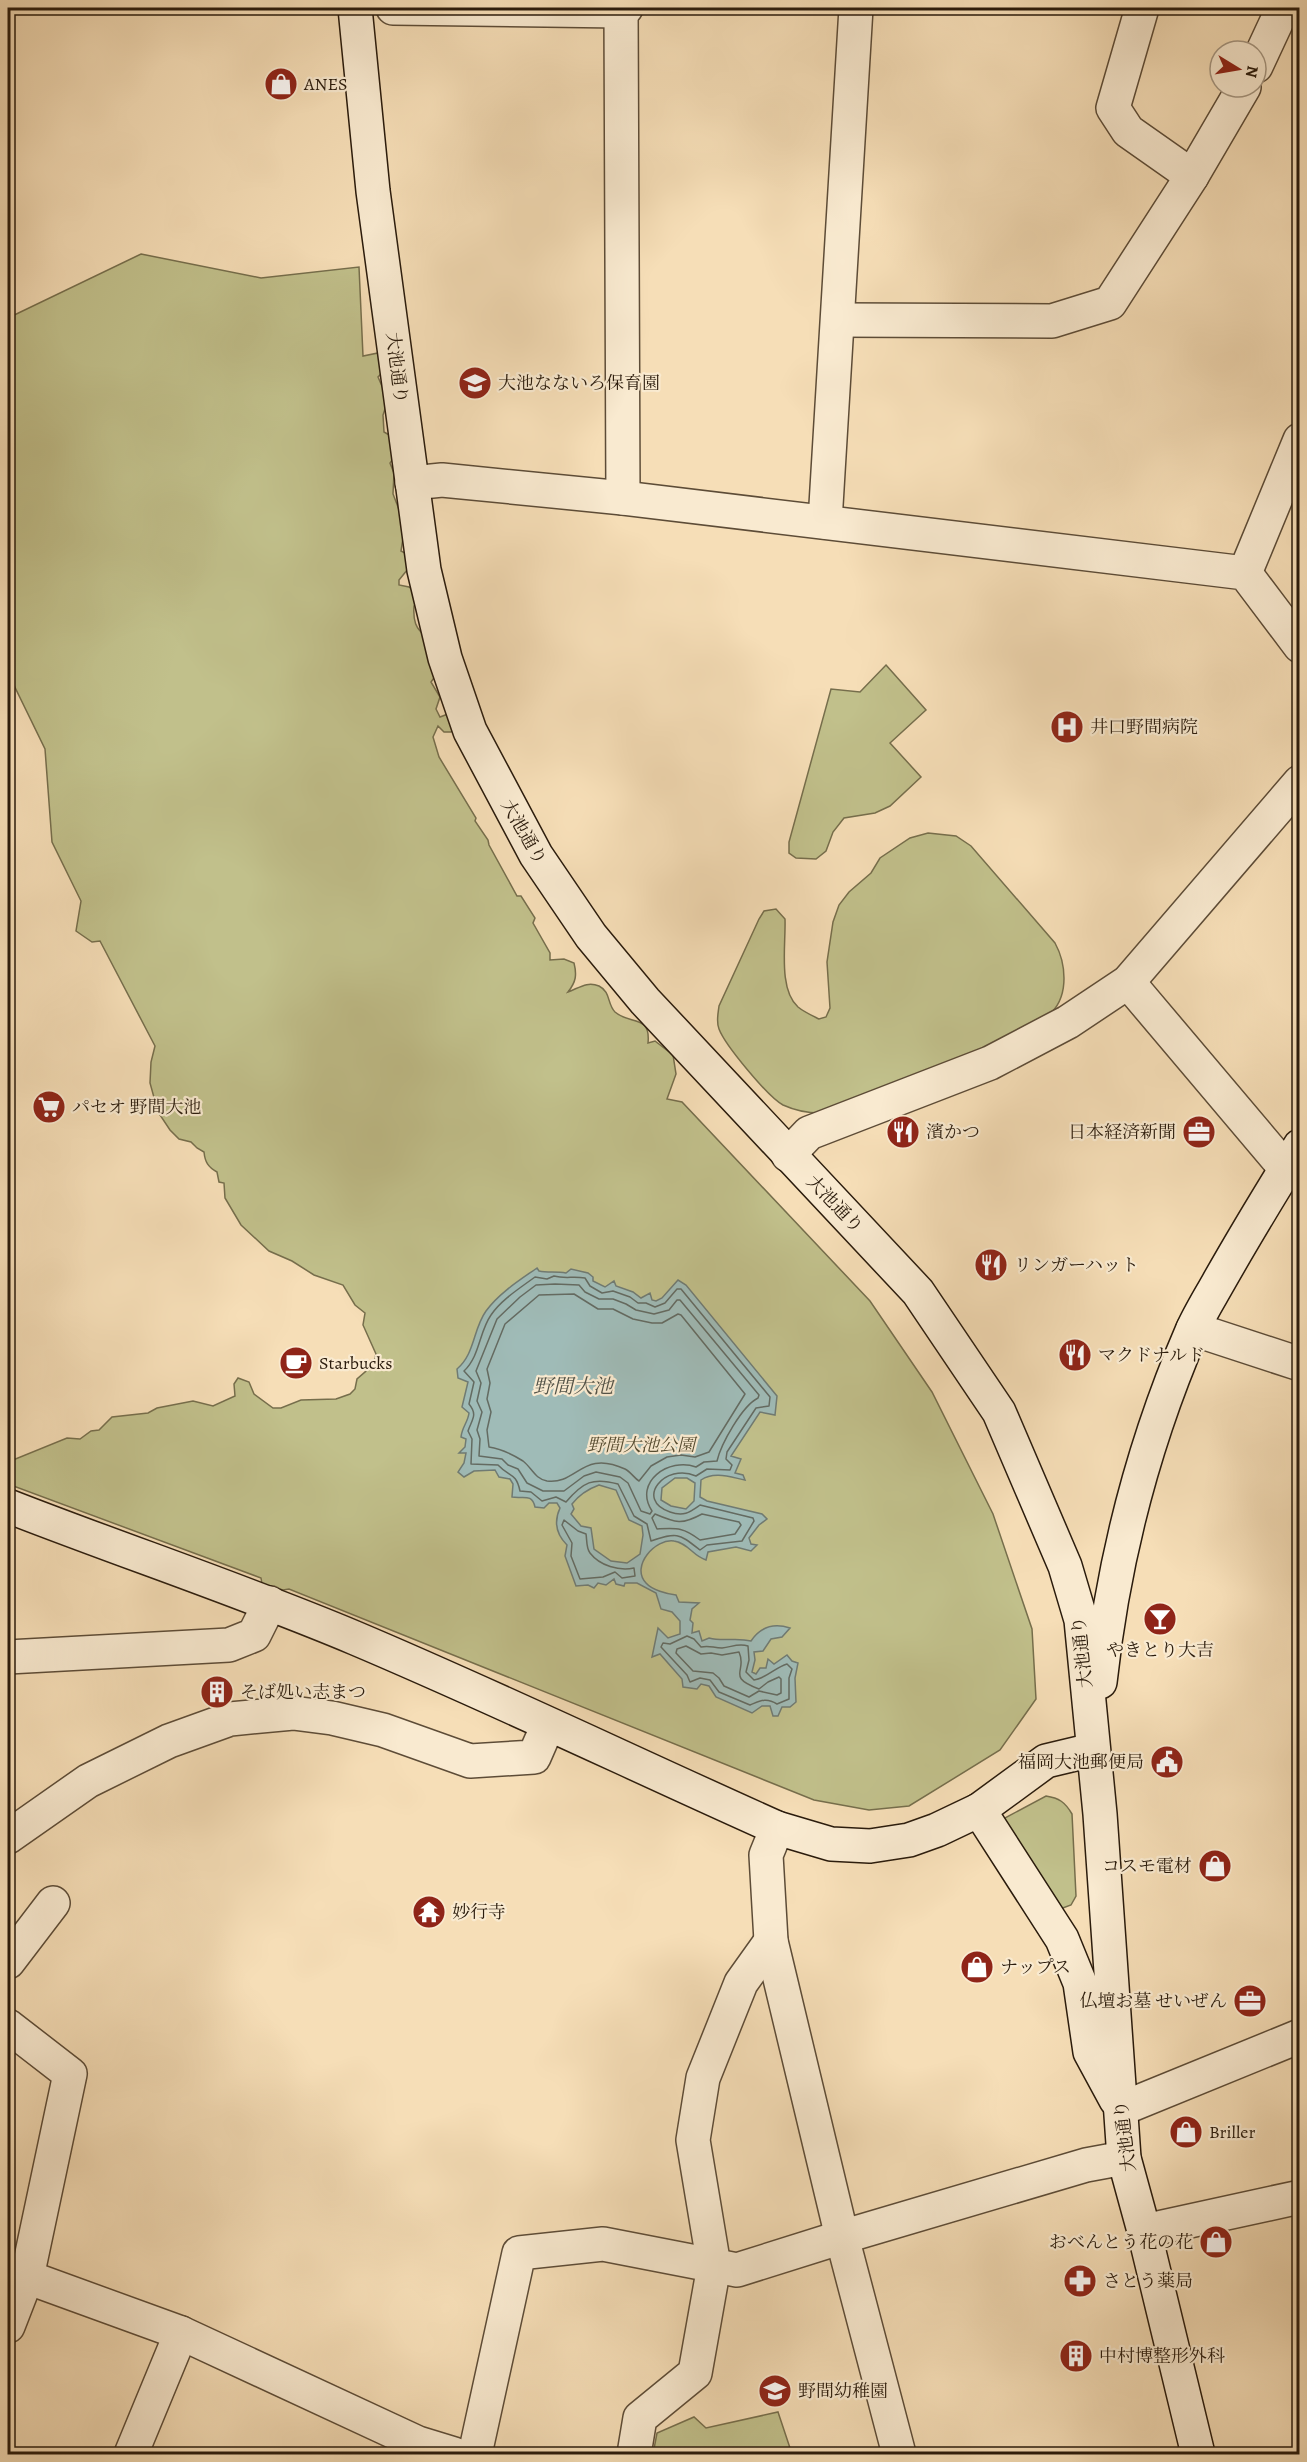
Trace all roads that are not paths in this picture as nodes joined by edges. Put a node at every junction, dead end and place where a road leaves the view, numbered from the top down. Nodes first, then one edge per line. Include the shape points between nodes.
1 (355, 8) edge
2 (393, 8) edge
3 (856, 8) edge
4 (1142, 8) edge
5 (1283, 8) edge
6 (623, 9) edge
7 (1268, 40) edge
8 (1237, 99) edge
9 (1192, 176) junction
10 (839, 320) junction
11 (1299, 440) edge
12 (412, 483) junction
13 (622, 498) junction
14 (825, 522) junction
15 (1245, 573) junction
16 (1299, 646) edge
17 (1299, 782) edge
18 (1128, 982) junction
19 (788, 1155) junction
20 (1293, 1157) edge
21 (1193, 1329) junction
22 (1299, 1364) edge
23 (8, 1506) edge
24 (270, 1603) junction
25 (8, 1657) edge
26 (548, 1725) junction
27 (1092, 1750) junction
28 (979, 1810) junction
29 (777, 1828) junction
30 (8, 1837) edge
31 (53, 1903) dead end
32 (771, 1941) junction
33 (8, 1962) edge
34 (8, 2026) edge
35 (1299, 2036) edge
36 (1121, 2109) junction
37 (1124, 2157) junction
38 (1299, 2197) edge
39 (1144, 2230) junction
40 (842, 2236) junction
41 (714, 2266) junction
42 (17, 2278) edge
43 (8, 2326) edge
44 (181, 2333) junction
45 (131, 2454) edge
46 (454, 2454) edge
47 (475, 2454) edge
48 (634, 2454) edge
49 (899, 2454) edge
50 (1198, 2454) edge

1 - 12 street, 大池通り via 373,191
2 - 6 street
3 - 10 street
4 - 9 street via 1113,108 1128,131
5 - 7 street
6 - 13 street
8 - 9 street
9 - 10 street via 1110,303 1052,321
10 - 14 street
11 - 15 street
12 - 13 street via 442,480
12 - 19 street, 大池通り via 424,570 445,658 470,731 536,855 591,936
13 - 14 street
14 - 15 street
15 - 16 street
17 - 18 street
18 - 19 street via 1068,1022 990,1063 809,1133
18 - 20 street
19 - 27 street, 大池通り via 918,1292 999,1412 1065,1566 1081,1620
20 - 21 street
21 - 22 street
21 - 27 street via 1156,1423 1128,1522 1104,1646
23 - 24 street
24 - 25 street via 254,1635 229,1645
24 - 26 street
26 - 29 street
26 - 30 street via 534,1757 470,1761 382,1730 332,1718 293,1713 230,1719 169,1741 88,1781
27 - 28 street via 1046,1761
27 - 36 street, 大池通り
28 - 29 street via 909,1840 870,1846 831,1844
28 - 36 street via 1062,1939 1080,1983 1089,2052
29 - 32 street via 766,1855
31 - 33 street
32 - 40 street
32 - 41 street via 741,1983 703,2078 693,2140
34 - 42 street via 70,2074
35 - 36 street
36 - 37 street, 大池通り
37 - 39 street, 大池通り
37 - 40 street
38 - 39 street
39 - 50 street, 大池通り
40 - 41 street via 737,2270
40 - 49 street
41 - 47 street via 603,2244 519,2253
41 - 48 street via 695,2373 640,2418
42 - 43 street
42 - 44 street
44 - 45 street
44 - 46 street via 418,2442

